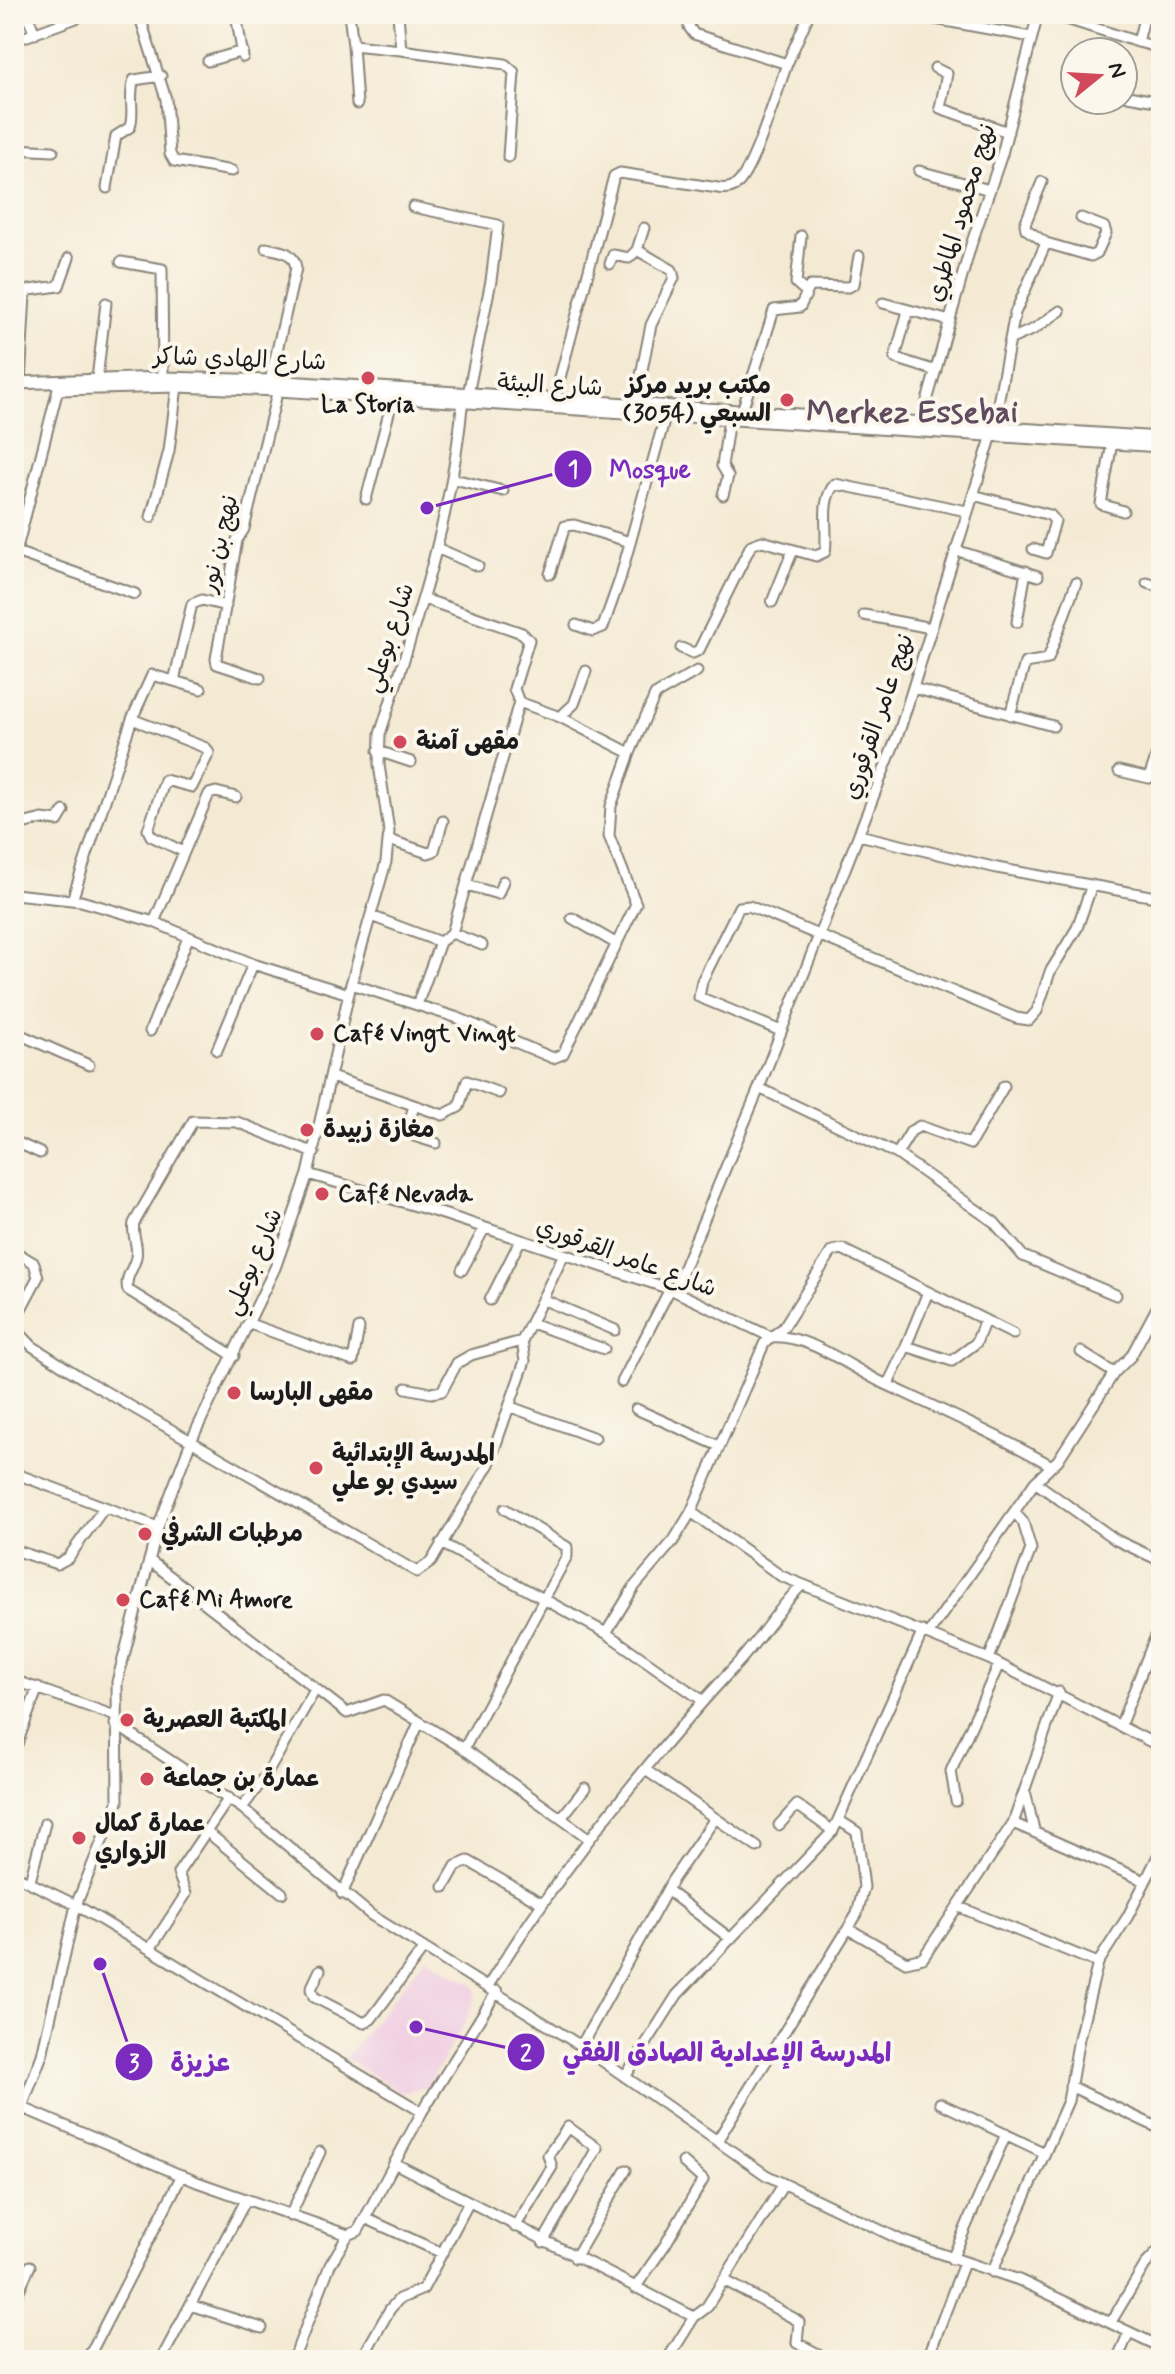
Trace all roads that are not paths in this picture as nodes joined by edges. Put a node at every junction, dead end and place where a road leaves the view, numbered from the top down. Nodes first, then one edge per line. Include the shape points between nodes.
1 (27, 14) edge
2 (87, 14) edge
3 (139, 14) edge
4 (236, 14) edge
5 (349, 14) edge
6 (398, 14) edge
7 (691, 14) edge
8 (809, 14) edge
9 (908, 14) edge
10 (1038, 14) edge
11 (1051, 14) edge
12 (1145, 14) edge
13 (35, 34) junction
14 (1119, 36) edge
15 (1031, 37) junction
16 (1139, 38) edge
17 (14, 41) edge
18 (1139, 42) edge
19 (353, 45) junction
20 (1161, 48) edge
21 (401, 50) junction
22 (208, 61) dead end
23 (787, 64) junction
24 (935, 68) dead end
25 (161, 76) junction
26 (1139, 98) edge
27 (1161, 102) edge
28 (357, 104) dead end
29 (1008, 132) junction
30 (14, 149) edge
31 (53, 151) dead end
32 (508, 157) dead end
33 (232, 171) dead end
34 (919, 171) dead end
35 (1042, 182) dead end
36 (107, 188) dead end
37 (990, 190) junction
38 (413, 207) dead end
39 (1081, 218) dead end
40 (644, 228) dead end
41 (801, 236) dead end
42 (1046, 243) junction
43 (266, 248) dead end
44 (637, 250) junction
45 (859, 256) dead end
46 (69, 258) dead end
47 (121, 262) dead end
48 (610, 264) dead end
49 (805, 291) junction
50 (106, 303) dead end
51 (883, 303) dead end
52 (908, 311) junction
53 (1060, 311) dead end
54 (950, 321) junction
55 (1011, 339) junction
56 (936, 371) junction
57 (97, 379) junction
58 (163, 382) junction
59 (276, 384) junction
60 (60, 385) junction
61 (16, 386) edge
62 (177, 386) junction
63 (465, 397) junction
64 (393, 398) junction
65 (554, 400) junction
66 (635, 405) junction
67 (597, 407) junction
68 (666, 411) junction
69 (742, 411) junction
70 (729, 419) junction
71 (919, 426) junction
72 (993, 431) junction
73 (1161, 438) edge
74 (1112, 443) junction
75 (1161, 446) edge
76 (454, 479) junction
77 (503, 491) dead end
78 (723, 495) dead end
79 (973, 495) junction
80 (366, 499) dead end
81 (967, 511) junction
82 (1123, 511) dead end
83 (151, 517) dead end
84 (630, 542) junction
85 (439, 549) junction
86 (1033, 549) dead end
87 (793, 550) junction
88 (955, 550) junction
89 (15, 556) edge
90 (478, 566) dead end
91 (1026, 571) junction
92 (550, 574) dead end
93 (1038, 576) dead end
94 (1076, 583) dead end
95 (1147, 583) dead end
96 (1161, 587) edge
97 (135, 594) dead end
98 (424, 599) junction
99 (772, 602) dead end
100 (226, 606) junction
101 (864, 615) dead end
102 (1017, 622) dead end
103 (576, 625) dead end
104 (931, 628) junction
105 (681, 648) dead end
106 (586, 671) dead end
107 (697, 671) dead end
108 (260, 678) dead end
109 (174, 681) junction
110 (913, 688) junction
111 (201, 689) dead end
112 (519, 702) junction
113 (1010, 715) junction
114 (560, 717) junction
115 (132, 719) junction
116 (1053, 726) dead end
117 (1161, 742) edge
118 (378, 751) junction
119 (630, 753) junction
120 (411, 762) dead end
121 (1119, 771) dead end
122 (236, 797) dead end
123 (64, 811) dead end
124 (443, 821) dead end
125 (14, 826) edge
126 (859, 835) junction
127 (389, 840) junction
128 (184, 852) junction
129 (503, 881) dead end
130 (467, 885) junction
131 (1092, 885) junction
132 (14, 894) edge
133 (1161, 898) edge
134 (72, 900) junction
135 (371, 916) junction
136 (572, 918) dead end
137 (154, 922) junction
138 (452, 933) junction
139 (188, 938) junction
140 (819, 938) junction
141 (440, 942) junction
142 (617, 944) junction
143 (482, 945) dead end
144 (253, 964) junction
145 (350, 989) junction
146 (417, 1005) junction
147 (150, 1031) dead end
148 (781, 1031) junction
149 (14, 1032) edge
150 (217, 1050) dead end
151 (89, 1065) dead end
152 (331, 1077) junction
153 (1004, 1086) dead end
154 (759, 1088) junction
155 (499, 1093) dead end
156 (414, 1106) junction
157 (14, 1141) edge
158 (436, 1143) dead end
159 (40, 1153) dead end
160 (314, 1153) junction
161 (897, 1154) junction
162 (308, 1174) junction
163 (484, 1229) junction
164 (520, 1241) junction
165 (14, 1251) edge
166 (564, 1254) junction
167 (462, 1270) dead end
168 (672, 1290) junction
169 (928, 1292) junction
170 (1116, 1295) dead end
171 (542, 1299) junction
172 (490, 1300) dead end
173 (1161, 1300) edge
174 (985, 1320) junction
175 (531, 1323) junction
176 (14, 1324) edge
177 (250, 1324) junction
178 (359, 1328) dead end
179 (615, 1330) dead end
180 (1013, 1334) dead end
181 (771, 1337) junction
182 (522, 1341) junction
183 (906, 1346) junction
184 (604, 1349) dead end
185 (1081, 1352) dead end
186 (234, 1356) junction
187 (1114, 1373) junction
188 (622, 1382) dead end
189 (888, 1384) junction
190 (406, 1388) dead end
191 (511, 1407) junction
192 (636, 1409) dead end
193 (595, 1438) dead end
194 (191, 1441) junction
195 (719, 1446) junction
196 (1052, 1466) junction
197 (14, 1473) edge
198 (1035, 1482) junction
199 (104, 1508) junction
200 (505, 1509) dead end
201 (691, 1512) junction
202 (1014, 1512) junction
203 (158, 1527) junction
204 (441, 1543) junction
205 (14, 1550) edge
206 (149, 1560) junction
207 (1161, 1561) edge
208 (801, 1586) junction
209 (543, 1599) junction
210 (1161, 1623) edge
211 (926, 1632) junction
212 (606, 1633) junction
213 (989, 1659) junction
214 (999, 1664) junction
215 (14, 1680) edge
216 (38, 1687) junction
217 (315, 1690) junction
218 (1059, 1692) junction
219 (702, 1700) junction
220 (115, 1720) junction
221 (419, 1723) junction
222 (1120, 1726) junction
223 (1161, 1747) edge
224 (464, 1749) junction
225 (14, 1752) edge
226 (647, 1771) junction
227 (585, 1788) dead end
228 (1026, 1792) junction
229 (229, 1798) junction
230 (956, 1801) dead end
231 (242, 1808) junction
232 (562, 1817) junction
233 (714, 1820) junction
234 (840, 1821) junction
235 (45, 1823) dead end
236 (1013, 1823) junction
237 (779, 1825) dead end
238 (1034, 1830) junction
239 (206, 1831) junction
240 (833, 1831) junction
241 (587, 1837) junction
242 (757, 1847) dead end
243 (1161, 1850) edge
244 (14, 1875) edge
245 (30, 1881) junction
246 (1145, 1881) junction
247 (444, 1887) dead end
248 (668, 1891) junction
249 (282, 1893) dead end
250 (342, 1894) junction
251 (540, 1902) junction
252 (76, 1905) junction
253 (959, 1907) junction
254 (849, 1929) junction
255 (731, 1939) junction
256 (424, 1948) junction
257 (150, 1949) junction
258 (1098, 1963) junction
259 (320, 1970) dead end
260 (492, 1988) junction
261 (581, 2046) junction
262 (625, 2077) junction
263 (1070, 2086) junction
264 (940, 2103) dead end
265 (23, 2108) junction
266 (422, 2112) junction
267 (14, 2128) edge
268 (1161, 2129) edge
269 (1006, 2134) junction
270 (717, 2141) junction
271 (320, 2152) dead end
272 (1045, 2153) junction
273 (683, 2162) dead end
274 (394, 2163) junction
275 (626, 2170) dead end
276 (182, 2175) junction
277 (783, 2185) junction
278 (246, 2200) junction
279 (469, 2202) junction
280 (290, 2216) junction
281 (365, 2218) junction
282 (515, 2227) junction
283 (348, 2235) junction
284 (543, 2242) junction
285 (1161, 2248) edge
286 (442, 2253) junction
287 (575, 2258) junction
288 (952, 2259) junction
289 (964, 2263) junction
290 (30, 2266) dead end
291 (992, 2272) junction
292 (724, 2280) junction
293 (635, 2288) junction
294 (14, 2301) edge
295 (190, 2305) junction
296 (694, 2317) junction
297 (1111, 2322) junction
298 (262, 2328) dead end
299 (1129, 2332) junction
300 (1161, 2347) edge
301 (163, 2356) dead end
302 (87, 2360) edge
303 (293, 2360) edge
304 (361, 2360) edge
305 (667, 2360) edge
306 (830, 2360) edge
307 (927, 2360) edge
308 (1117, 2360) edge

1 - 13 street
2 - 13 street
3 - 25 street
4 - 22 street via 243,54
5 - 19 street
6 - 21 street
7 - 23 street via 694,34
8 - 23 street
9 - 15 street
10 - 15 street, نهج محمود الماطري
11 - 14 street
12 - 16 street
13 - 17 street
15 - 29 street, نهج محمود الماطري
18 - 20 street
19 - 21 street
19 - 28 street
21 - 32 street via 505,64 514,72
23 - 65 street via 758,144 732,187 614,176
24 - 29 street via 947,74 940,108
25 - 33 street via 174,161
25 - 36 street via 134,80 133,118 116,136
26 - 27 street
29 - 37 street, نهج محمود الماطري
30 - 31 street
34 - 37 street
35 - 42 street via 1025,224
37 - 54 street, نهج محمود الماطري
38 - 63 street, شارع بوعلي via 498,225
39 - 42 street via 1104,227 1097,253 1091,256
40 - 44 street
41 - 49 street via 794,272
42 - 55 street, نهج عامر القرقوري via 1021,297
43 - 59 street, نهج بن نور via 288,253 296,268
44 - 48 street via 629,258 613,255
44 - 66 street via 672,270 674,278 651,325
45 - 49 street via 854,284 810,286
46 - 61 street via 59,286 25,294
47 - 58 street via 162,269
49 - 69 street via 800,307 774,310
50 - 57 street
51 - 52 street
52 - 54 street
52 - 56 street via 895,358
53 - 55 street
54 - 56 street, نهج محمود الماطري
55 - 72 street, نهج عامر القرقوري
56 - 71 street, نهج محمود الماطري
57 - 58 main road, شارع الهادي شاكر
57 - 60 main road, شارع الهادي شاكر
58 - 59 main road, شارع الهادي شاكر
58 - 60 main road, شارع الهادي شاكر
58 - 62 main road, شارع الهادي شاكر
59 - 62 main road, شارع الهادي شاكر
59 - 63 main road, شارع الهادي شاكر
59 - 64 main road, شارع الهادي شاكر
59 - 100 street, نهج بن نور
60 - 61 main road, شارع الهادي شاكر
60 - 89 street
62 - 83 street via 169,451
63 - 64 main road, شارع الهادي شاكر
63 - 65 main road, شارع البيئة
63 - 67 main road, شارع البيئة
63 - 76 street, شارع بوعلي
64 - 80 street
65 - 67 main road, شارع البيئة
66 - 67 main road, شارع البيئة
66 - 68 main road, شارع البيئة
67 - 68 main road, شارع البيئة
68 - 69 main road, شارع البيئة
68 - 70 main road, شارع البيئة
68 - 84 street
69 - 71 main road, شارع البيئة
70 - 71 main road, شارع البيئة
70 - 78 street
71 - 72 main road, شارع البيئة
72 - 73 main road, شارع البيئة
72 - 74 main road, شارع البيئة
72 - 79 street, نهج عامر القرقوري
74 - 75 main road, شارع البيئة
74 - 82 street via 1101,504
76 - 77 street
76 - 85 street, شارع بوعلي
79 - 81 street, نهج عامر القرقوري
79 - 86 street via 1050,515 1055,521 1046,553
81 - 87 street via 835,484 826,506 825,552 816,556
81 - 88 street, نهج عامر القرقوري
84 - 92 street via 565,526
84 - 103 street via 603,627 593,631
85 - 90 street
85 - 98 street, شارع بوعلي
87 - 99 street
87 - 105 street via 762,541 751,545 699,650
88 - 91 street
88 - 104 street, نهج عامر القرقوري
89 - 97 street
91 - 93 street
91 - 102 street
94 - 113 street via 1048,659 1025,663
95 - 96 street
98 - 112 street via 493,621 529,640 514,689
98 - 118 street, شارع بوعلي
100 - 108 street, نهج بن نور via 217,664
100 - 109 street via 202,600 192,604
101 - 104 street
104 - 110 street, نهج عامر القرقوري
106 - 114 street via 574,704
107 - 119 street via 655,695
109 - 111 street
109 - 115 street via 152,675
110 - 113 street
110 - 126 street, نهج عامر القرقوري
112 - 114 street
112 - 130 street
113 - 116 street
114 - 119 street
115 - 128 street via 209,753 192,787 165,780 148,830
115 - 134 street
117 - 121 street via 1149,778
118 - 120 street
118 - 127 street, شارع بوعلي
119 - 142 street via 608,818 613,853 636,904
122 - 128 street via 209,794
123 - 125 street via 58,821
124 - 127 street via 434,851
126 - 131 street
126 - 140 street, نهج عامر القرقوري
127 - 135 street, شارع بوعلي
128 - 137 street
129 - 130 street via 498,894
130 - 138 street
131 - 133 street
131 - 140 street via 1077,928 1029,1020
132 - 134 street
134 - 137 street
135 - 141 street
135 - 145 street, شارع بوعلي
136 - 142 street
137 - 139 street
138 - 141 street
138 - 143 street
139 - 144 street
139 - 147 street
140 - 148 street, نهج عامر القرقوري
140 - 148 street via 749,906 739,907 702,981 698,992 703,1001
141 - 146 street
142 - 146 street via 563,1054 553,1058
144 - 145 street
144 - 150 street
145 - 146 street
145 - 152 street, شارع بوعلي
148 - 154 street, نهج عامر القرقوري
149 - 151 street
152 - 156 street
152 - 160 street, شارع بوعلي
153 - 161 street via 970,1144 920,1126
154 - 161 street
154 - 168 street, نهج عامر القرقوري
155 - 156 street via 467,1081 452,1113
156 - 158 street via 411,1135
157 - 159 street
160 - 162 street, شارع بوعلي
160 - 186 street via 237,1122 193,1121 134,1223 137,1256 128,1290
161 - 170 street via 994,1222 1023,1256
162 - 163 street, شارع عامر القرقوري
162 - 177 street, شارع بوعلي via 290,1234
163 - 164 street, شارع عامر القرقوري
163 - 167 street
164 - 166 street, شارع عامر القرقوري
164 - 172 street
165 - 176 street via 34,1263 38,1277
166 - 168 street, شارع عامر القرقوري
166 - 171 street
168 - 181 street, شارع عامر القرقوري
168 - 188 street, نهج عامر القرقوري
169 - 174 street
169 - 181 street via 842,1249 832,1251 783,1328
169 - 183 street
171 - 175 street
171 - 179 street
173 - 187 street via 1131,1356
174 - 180 street
174 - 183 street via 976,1343 952,1361
175 - 182 street
175 - 184 street
176 - 194 street via 32,1346
177 - 178 street via 353,1361
177 - 186 street, شارع بوعلي
181 - 189 street, شارع عامر القرقوري via 802,1343
181 - 195 street
182 - 190 street via 457,1363 442,1391
182 - 191 street via 525,1361
183 - 189 street
185 - 187 street
186 - 194 street, شارع بوعلي
187 - 196 street
189 - 196 street, شارع عامر القرقوري
191 - 193 street
191 - 204 street via 489,1464
192 - 195 street
194 - 203 street, شارع بوعلي
194 - 204 street via 411,1570 424,1568
195 - 201 street
196 - 198 street
197 - 199 street
198 - 202 street
198 - 207 street via 1116,1540
199 - 203 street
199 - 205 street via 68,1558 57,1564
200 - 209 street via 567,1547
201 - 208 street via 749,1557
201 - 212 street
202 - 211 street
202 - 213 street via 1023,1522 1031,1549
203 - 206 street, شارع بوعلي
204 - 209 street
206 - 217 street
206 - 220 street, شارع بوعلي via 117,1682
208 - 211 street
208 - 219 street
209 - 212 street
209 - 224 street
210 - 222 street
211 - 213 street
211 - 234 street
212 - 219 street
213 - 214 street
214 - 218 street
214 - 230 street via 951,1771
215 - 216 street
216 - 220 street
216 - 225 street
217 - 221 street via 347,1713 384,1700
217 - 231 street
218 - 222 street
218 - 228 street
219 - 226 street
220 - 229 street
220 - 252 street, شارع بوعلي via 118,1802
221 - 224 street
221 - 250 street
222 - 223 street
224 - 232 street
226 - 233 street
226 - 241 street
227 - 232 street
228 - 236 street
228 - 238 street
229 - 231 street
229 - 239 street
231 - 250 street
232 - 241 street
233 - 242 street
233 - 248 street
234 - 240 street
234 - 254 street via 857,1832 864,1887
235 - 245 street
236 - 238 street
236 - 253 street
237 - 240 street via 797,1805
238 - 246 street
239 - 249 street
239 - 257 street via 178,1873 186,1894
240 - 255 street
241 - 251 street
243 - 246 street
244 - 245 street
245 - 252 street
246 - 258 street
247 - 251 street via 456,1866 468,1861
248 - 255 street
248 - 261 street
250 - 256 street
251 - 260 street
252 - 257 street
252 - 265 street, شارع بوعلي via 42,2055
253 - 254 street via 930,1953 914,1962
253 - 258 street
254 - 270 street
255 - 262 street via 677,1995
256 - 259 street via 364,2023 314,1997 311,1989
256 - 260 street
257 - 266 street
258 - 263 street
260 - 261 street
260 - 266 street
261 - 262 street
262 - 270 street
263 - 268 street
263 - 272 street
264 - 269 street
265 - 267 street, شارع بوعلي
265 - 276 street
266 - 274 street
269 - 272 street
269 - 288 street
270 - 277 street
271 - 280 street
272 - 291 street
273 - 293 street via 703,2180
274 - 279 street
274 - 281 street
275 - 287 street
276 - 278 street
276 - 302 street
277 - 288 street
277 - 292 street
278 - 280 street
278 - 295 street
279 - 282 street
279 - 286 street
280 - 283 street
281 - 283 street via 358,2231
281 - 286 street
282 - 284 street
282 - 284 street via 552,2167 548,2155 568,2127 597,2148
283 - 303 street via 330,2265
284 - 287 street
285 - 297 street
286 - 304 street via 423,2289 390,2309
287 - 293 street
288 - 289 street
289 - 291 street
289 - 307 street
290 - 294 street
291 - 297 street
292 - 296 street
292 - 306 street via 799,2322 797,2343
293 - 296 street
295 - 298 street
295 - 301 street
296 - 305 street
297 - 299 street
299 - 300 street
299 - 308 street

